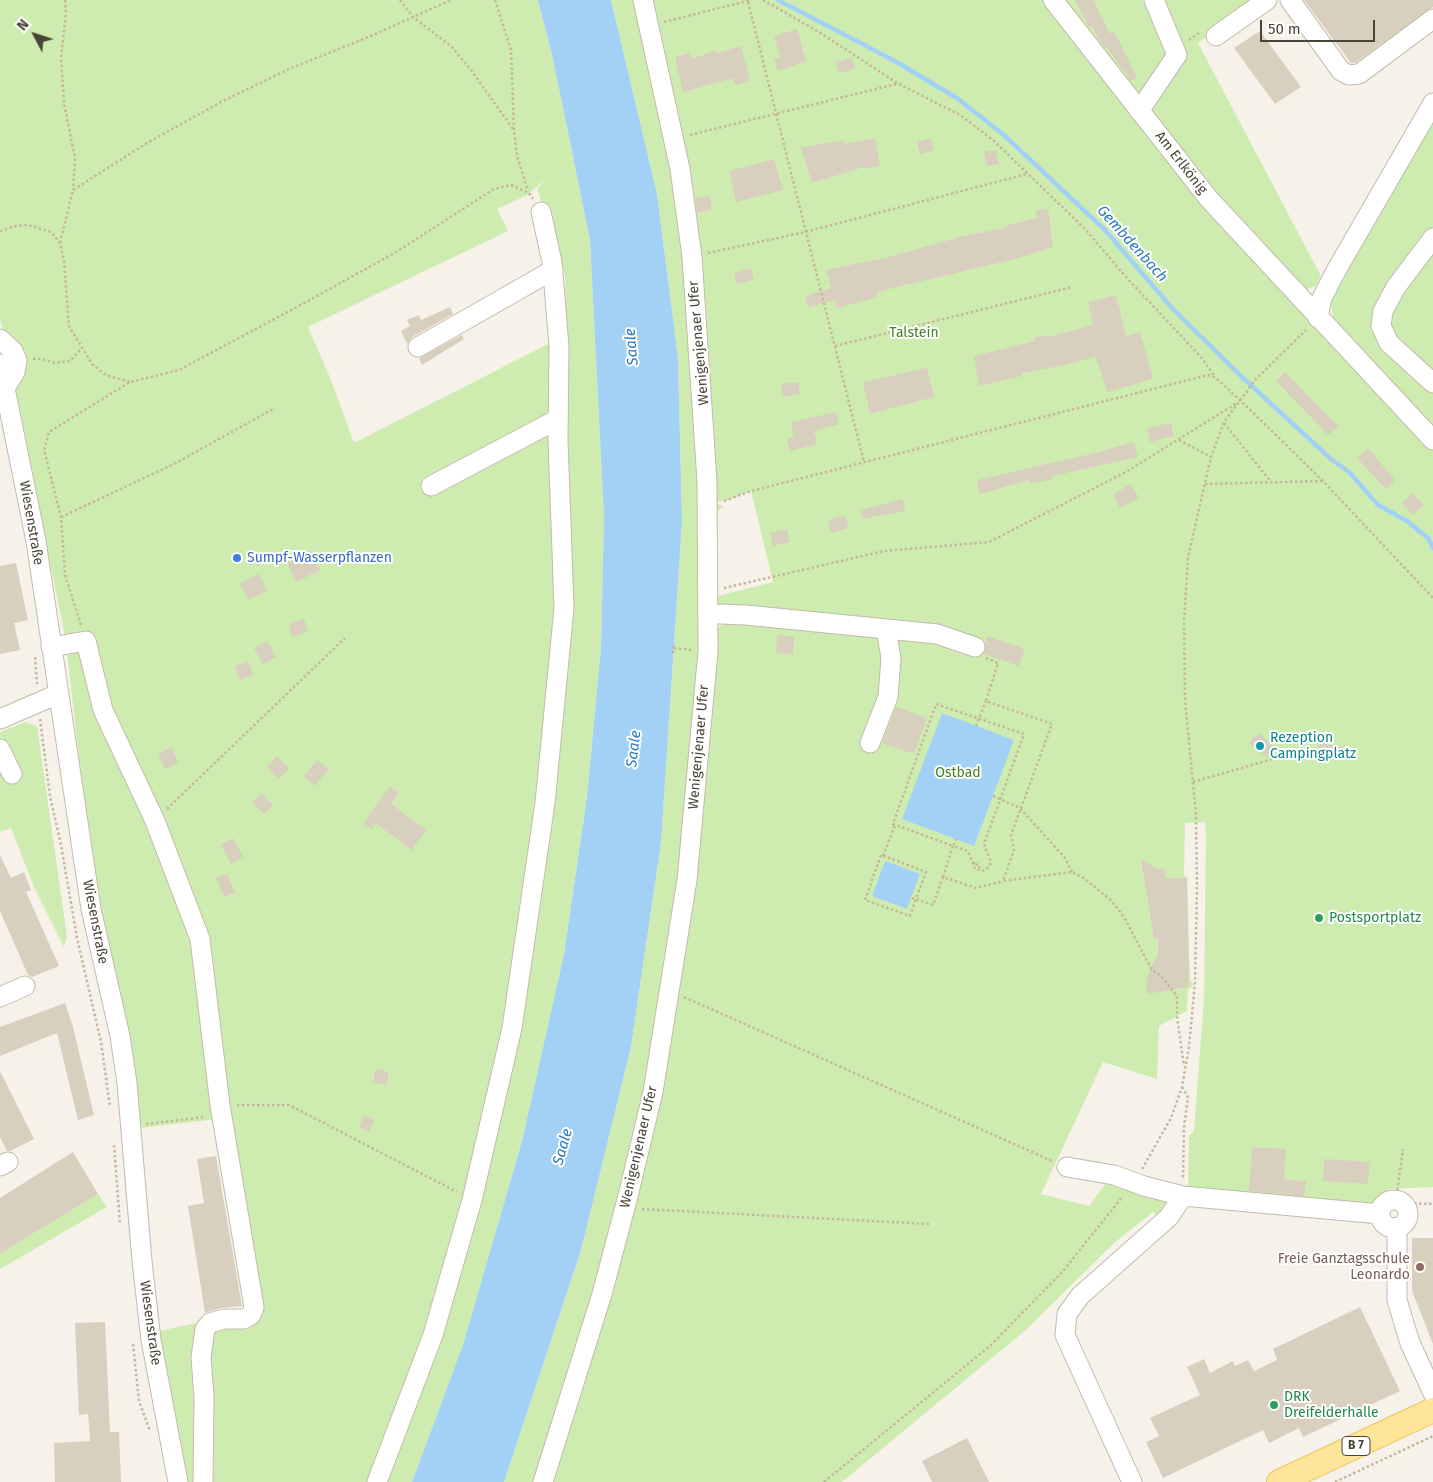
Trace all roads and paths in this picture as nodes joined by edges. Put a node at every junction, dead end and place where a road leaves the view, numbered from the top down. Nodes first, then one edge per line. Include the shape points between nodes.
1 (65, 0) edge
2 (400, 0) edge
3 (451, 0) edge
4 (495, 0) edge
5 (643, 0) edge
6 (763, 0) edge
7 (1053, 0) edge
8 (1154, 0) edge
9 (1267, 0) edge
10 (1290, 0) edge
11 (750, 1) edge
12 (413, 17) junction
13 (1433, 19) edge
14 (649, 26) junction
15 (1216, 36) dead end
16 (897, 83) junction
17 (1433, 104) edge
18 (1139, 111) junction
19 (776, 114) junction
20 (514, 130) junction
21 (674, 139) junction
22 (1027, 174) junction
23 (74, 190) junction
24 (529, 193) junction
25 (541, 212) joint
26 (0, 231) edge
27 (805, 232) junction
28 (1433, 238) edge
29 (60, 243) junction
30 (692, 256) junction
31 (552, 270) junction
32 (1072, 287) dead end
33 (1318, 318) junction
34 (0, 339) edge
35 (834, 346) junction
36 (418, 347) dead end
37 (81, 349) junction
38 (8, 362) edge
39 (1216, 378) junction
40 (130, 382) junction
41 (1433, 383) edge
42 (1240, 400) junction
43 (275, 408) dead end
44 (558, 419) junction
45 (1224, 422) junction
46 (1179, 440) junction
47 (1433, 440) edge
48 (1211, 457) junction
49 (864, 462) junction
50 (1323, 481) junction
51 (1272, 482) junction
52 (1205, 484) junction
53 (432, 486) dead end
54 (718, 502) dead end
55 (61, 517) junction
56 (708, 591) junction
57 (1433, 598) edge
58 (720, 614) dead end
59 (886, 629) junction
60 (345, 638) dead end
61 (86, 640) junction
62 (674, 643) dead end
63 (975, 647) joint
64 (43, 649) junction
65 (673, 653) dead end
66 (58, 694) junction
67 (986, 701) junction
68 (39, 703) junction
69 (0, 719) edge
70 (979, 719) junction
71 (976, 726) dead end
72 (870, 743) dead end
73 (0, 749) edge
74 (1286, 755) dead end
75 (12, 774) dead end
76 (1193, 782) junction
77 (993, 796) dead end
78 (1001, 800) junction
79 (1020, 808) junction
80 (155, 821) junction
81 (896, 825) junction
82 (956, 839) dead end
83 (953, 846) junction
84 (884, 856) junction
85 (973, 864) junction
86 (983, 866) dead end
87 (1072, 872) junction
88 (943, 876) junction
89 (1003, 881) junction
90 (912, 898) dead end
91 (916, 899) junction
92 (25, 986) dead end
93 (670, 991) junction
94 (0, 997) edge
95 (1185, 1070) junction
96 (1182, 1087) junction
97 (221, 1110) junction
98 (111, 1112) dead end
99 (132, 1126) junction
100 (114, 1142) dead end
101 (1403, 1149) dead end
102 (1067, 1167) joint
103 (1133, 1182) junction
104 (1183, 1196) junction
105 (472, 1200) junction
106 (1400, 1202) junction
107 (1433, 1204) edge
108 (625, 1209) junction
109 (1380, 1214) junction
110 (929, 1224) dead end
111 (1396, 1228) junction
112 (121, 1233) dead end
113 (133, 1342) dead end
114 (1433, 1393) edge
115 (1433, 1410) edge
116 (151, 1435) dead end
117 (1433, 1436) edge
118 (178, 1482) edge
119 (203, 1482) edge
120 (377, 1482) edge
121 (543, 1482) edge
122 (824, 1482) edge
123 (1132, 1482) edge
124 (1279, 1482) edge
125 (1335, 1482) edge

1 - 23 path via 61,58 64,103 75,158
2 - 12 path
3 - 12 path
4 - 20 path via 511,50
5 - 14 street, Wenigenjenaer Ufer
6 - 16 path
7 - 18 street, Am Erlkönig
8 - 18 street via 1177,55
9 - 15 street
10 - 13 street via 1340,71 1349,75 1359,74
11 - 14 path
11 - 19 path
12 - 20 path via 452,47
12 - 23 path via 289,69 221,102 147,143
14 - 21 street, Wenigenjenaer Ufer
16 - 19 path
16 - 22 path via 960,115 993,140
17 - 33 street via 1337,269 1322,298
18 - 33 street, Am Erlkönig via 1209,199
19 - 21 path
19 - 27 path
20 - 24 path via 517,156
21 - 30 street, Wenigenjenaer Ufer
22 - 27 path
22 - 39 path via 1087,231 1201,357
23 - 29 path
24 - 25 path
24 - 40 path via 511,185 494,190 396,252 179,370
25 - 31 street
26 - 29 path via 16,226 40,227 51,232
27 - 30 path
27 - 35 path
28 - 41 street via 1396,287 1383,310 1381,326 1389,343
29 - 37 path via 68,326
30 - 56 street, Wenigenjenaer Ufer via 704,410
31 - 36 street
31 - 44 street via 559,346
32 - 35 path
33 - 42 path via 1256,379
33 - 47 street, Am Erlkönig
34 - 38 street via 13,351
35 - 49 path
37 - 38 path via 70,361
37 - 40 path via 106,375
38 - 64 street, Wiesenstraße via 5,388 36,541
39 - 42 path
39 - 49 path via 1208,375
40 - 55 path via 49,432 44,450
42 - 45 path
42 - 46 path
42 - 50 path
43 - 55 path via 174,464
44 - 53 street
44 - 105 street via 564,608 545,802 512,1028
45 - 48 path
45 - 51 path
46 - 48 path
46 - 56 path via 1126,472 989,542 884,552
48 - 52 path
49 - 54 path
50 - 51 path
50 - 57 path
51 - 52 path
52 - 76 path via 1188,557 1184,622 1185,701
55 - 61 path via 66,576
56 - 93 street, Wenigenjenaer Ufer via 708,651 694,808
58 - 59 street
59 - 63 street via 937,634
59 - 72 street via 891,658 888,697
60 - 80 path
61 - 64 street
61 - 80 street via 104,710
62 - 65 path
63 - 67 path via 973,654 998,663
64 - 66 street, Wiesenstraße
64 - 68 path
66 - 68 street
66 - 99 street, Wiesenstraße via 90,901 120,1036
67 - 70 path
67 - 79 path via 1052,724
68 - 69 street
68 - 98 path via 50,796 101,1042
70 - 71 path
70 - 78 path via 1024,734
70 - 81 path via 936,704 893,824
73 - 75 street
74 - 76 path
76 - 95 path via 1197,889 1195,982
77 - 78 path
78 - 79 path
78 - 85 path via 984,844 991,862 989,867 982,871 975,869
79 - 87 path via 1065,858
79 - 89 path via 1011,835 1014,850
80 - 97 street via 200,938
81 - 83 path
81 - 84 path
82 - 83 path
83 - 85 path via 968,851
83 - 88 path
84 - 91 path via 926,872
84 - 91 path via 881,855 865,900 910,916
85 - 86 path via 976,862 978,868
87 - 89 path
87 - 95 path via 1110,899 1124,917 1152,970 1178,996 1176,1017
88 - 89 path via 976,888
88 - 91 path via 932,905
90 - 91 path
92 - 94 street
93 - 102 path
93 - 108 street, Wenigenjenaer Ufer via 652,1092
95 - 96 path
96 - 103 path via 1171,1118
96 - 104 path via 1188,1096
97 - 99 path
97 - 105 path via 289,1105
97 - 119 street via 254,1307 251,1315 244,1319 224,1319 210,1323 205,1329 202,1357
99 - 118 street, Wiesenstraße via 151,1340
100 - 112 path
101 - 106 path
102 - 103 street via 1114,1175
103 - 104 street
103 - 122 path via 1063,1271 991,1345
104 - 109 street
104 - 123 street via 1169,1218 1080,1296 1067,1314 1065,1335
105 - 120 street via 433,1335
106 - 107 path
106 - 109 street via 1384,1204
106 - 111 street via 1407,1207 1408,1217
108 - 110 path
108 - 121 street, Wenigenjenaer Ufer
109 - 111 street via 1386,1225
111 - 114 street via 1397,1300 1410,1343
113 - 116 path via 139,1401
115 - 124 main road, B 7
117 - 125 path

